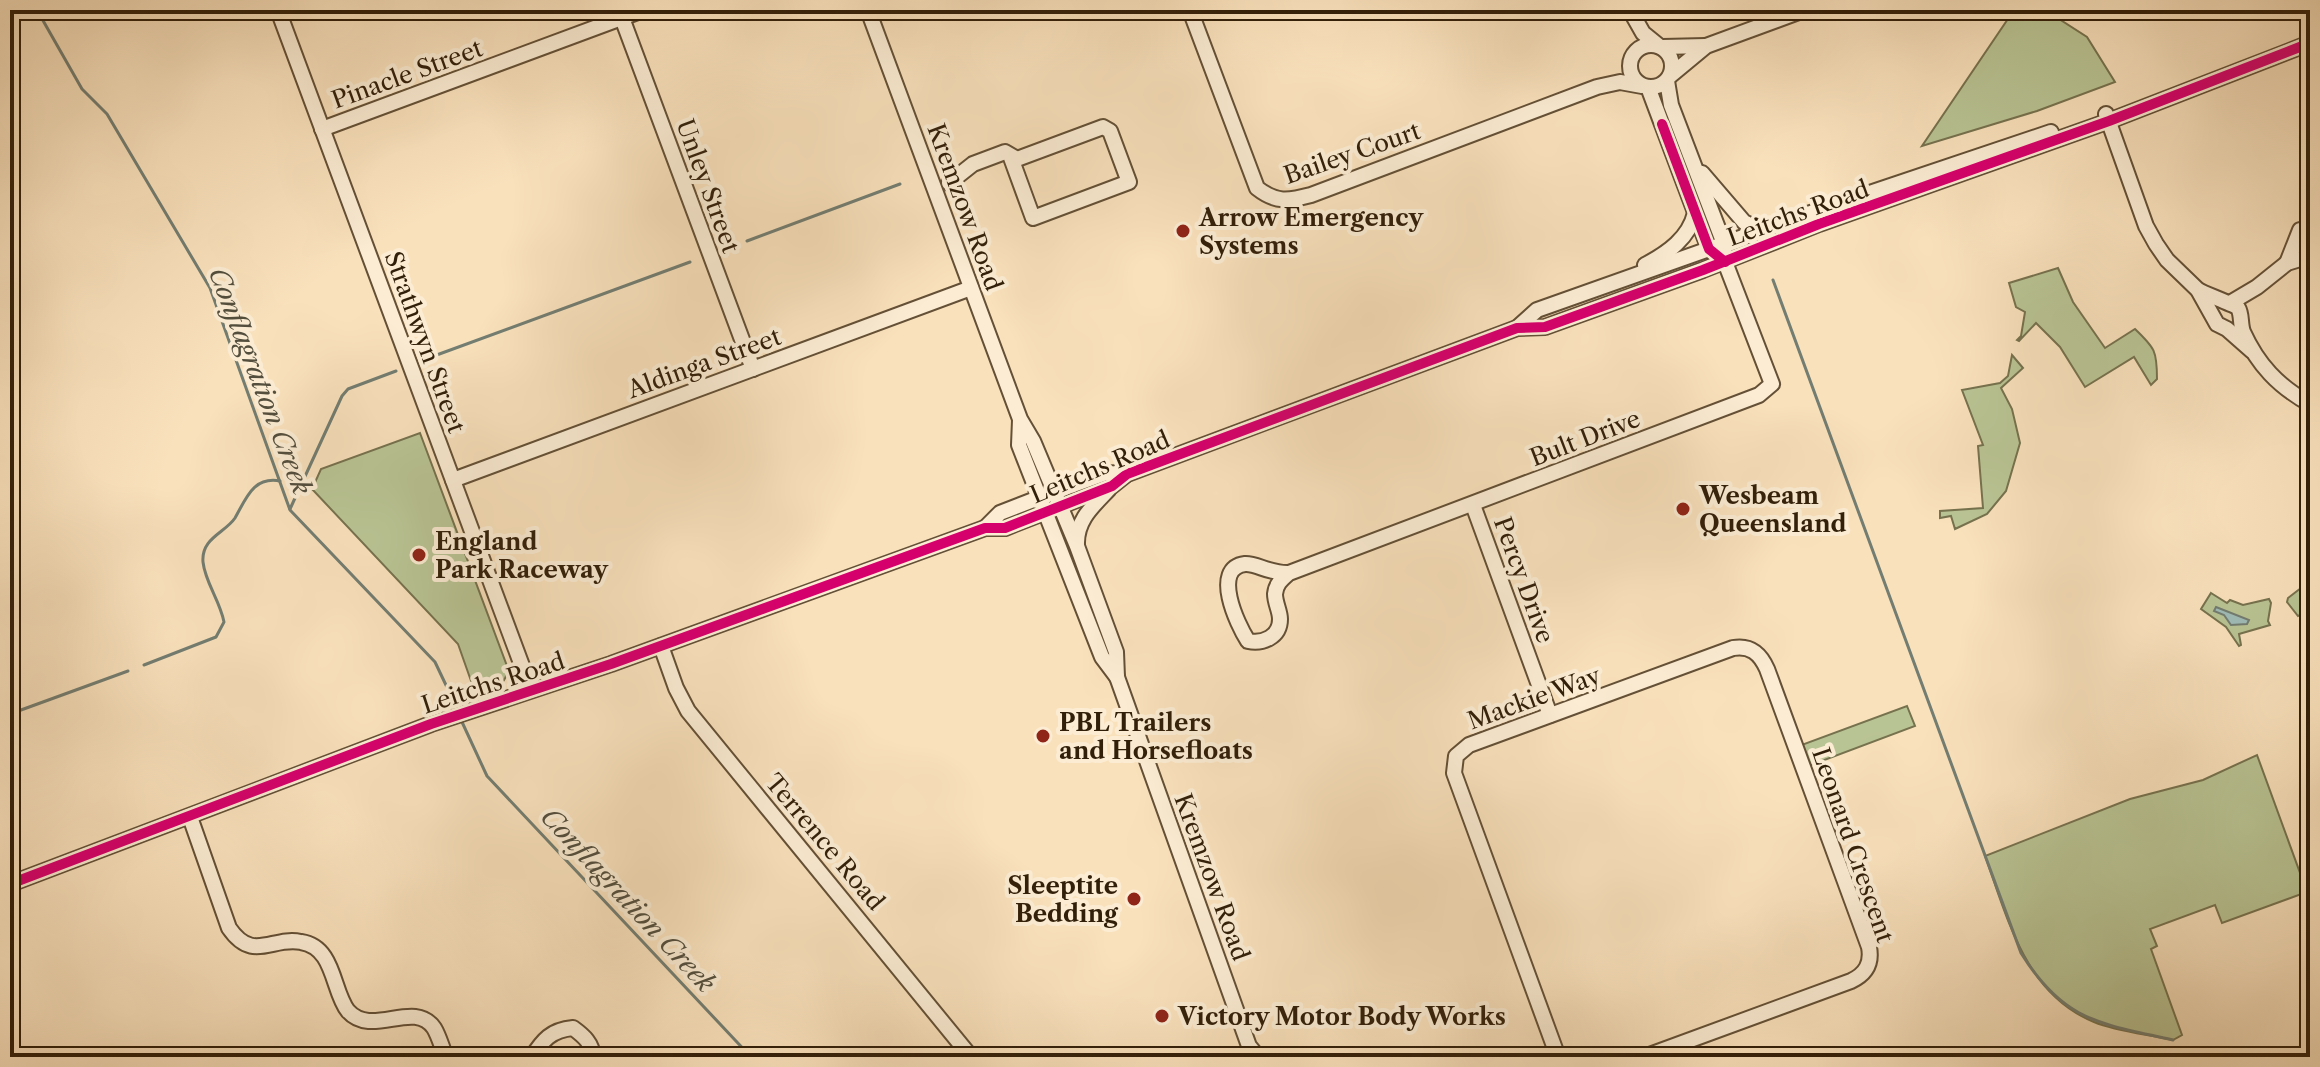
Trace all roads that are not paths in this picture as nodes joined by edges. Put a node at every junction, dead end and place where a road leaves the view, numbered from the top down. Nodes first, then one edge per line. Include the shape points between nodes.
1 (278, 10) edge
2 (643, 10) edge
3 (868, 10) edge
4 (1190, 10) edge
5 (1804, 10) edge
6 (1630, 11) edge
7 (622, 18) junction
8 (2310, 43) edge
9 (1706, 46) junction
10 (1661, 47) junction
11 (1632, 56) junction
12 (1669, 78) junction
13 (1645, 86) junction
14 (1597, 87) junction
15 (2107, 118) junction
16 (322, 129) junction
17 (1010, 155) junction
18 (1694, 163) junction
19 (949, 183) dead end
20 (1695, 213) junction
21 (1768, 228) junction
22 (2310, 228) edge
23 (1716, 246) junction
24 (2310, 256) edge
25 (1725, 262) junction
26 (2287, 263) junction
27 (971, 288) junction
28 (1594, 290) junction
29 (2229, 314) junction
30 (1517, 328) junction
31 (753, 369) junction
32 (2310, 404) edge
33 (1127, 474) junction
34 (453, 480) junction
35 (1112, 486) junction
36 (1050, 502) junction
37 (1473, 505) junction
38 (1077, 546) junction
39 (1289, 573) junction
40 (661, 646) junction
41 (1751, 649) joint
42 (1117, 677) junction
43 (531, 690) junction
44 (1550, 715) junction
45 (190, 817) junction
46 (10, 884) edge
47 (545, 1038) junction
48 (1252, 1053) edge
49 (446, 1057) edge
50 (532, 1057) edge
51 (543, 1057) edge
52 (593, 1057) edge
53 (971, 1057) edge
54 (1558, 1057) edge
55 (1644, 1057) edge

1 - 16 street, Strathwyn Street
2 - 7 street, Pinacle Street
3 - 27 street, Kremzow Road
4 - 14 street, Bailey Court via 1257,188 1272,200 1311,195
5 - 9 street
6 - 10 street via 1643,33
6 - 11 street
7 - 16 street, Pinacle Street
7 - 31 street, Unley Street
8 - 15 street, Leitchs Road
9 - 10 street
9 - 12 street
10 - 11 street via 1645,45
10 - 12 street via 1672,62
11 - 13 street via 1633,77
11 - 14 street, Bailey Court
12 - 13 street via 1662,85
12 - 18 street via 1671,105
13 - 14 street, Bailey Court via 1620,82
13 - 20 street
15 - 21 street, Leitchs Road
15 - 25 street, Leitchs Road
15 - 29 street via 2146,226 2167,260
16 - 34 street, Strathwyn Street
17 - 17 street via 1017,159 1103,127 1110,131 1129,182 1033,218
17 - 19 street via 1005,152 973,164
18 - 21 street via 1744,222
18 - 23 street
20 - 23 street
20 - 28 street via 1691,230 1675,245
21 - 23 street, Leitchs Road
22 - 26 street via 2296,235
23 - 25 street
23 - 28 street, Leitchs Road
24 - 26 street
25 - 30 street, Leitchs Road via 1545,327
25 - 37 street, Bult Drive via 1772,384 1759,395
26 - 29 street
27 - 31 street, Aldinga Street
27 - 36 street, Kremzow Road via 1033,441
28 - 30 street, Leitchs Road via 1537,310
29 - 32 street via 2271,377
30 - 33 street, Leitchs Road
31 - 34 street, Aldinga Street
33 - 35 street, Leitchs Road
33 - 36 street, Leitchs Road via 1106,473
34 - 43 street, Strathwyn Street
35 - 36 street, Leitchs Road
35 - 38 street via 1085,515
36 - 38 street, Kremzow Road
36 - 40 street, Leitchs Road via 1005,528 985,528
36 - 42 street, Kremzow Road via 1102,657
37 - 39 street, Bult Drive
37 - 44 street, Percy Drive
38 - 42 street, Kremzow Road via 1116,652
39 - 39 street via 1275,592 1278,628 1259,643 1248,641 1227,588 1228,576 1243,564
40 - 43 street, Leitchs Road
40 - 53 street, Terrence Road via 688,711
41 - 44 street, Mackie Way via 1733,648
41 - 55 street, Leonard Crescent via 1767,669 1869,947 1869,964 1851,981
42 - 48 street, Kremzow Road
43 - 45 street, Leitchs Road
44 - 54 street, Mackie Way via 1465,746 1453,767
45 - 46 street, Leitchs Road
45 - 49 street via 236,938 254,947 300,941 313,946 328,963 348,1010 364,1021 425,1020
47 - 50 street
47 - 51 street
47 - 52 street via 573,1028 584,1035

